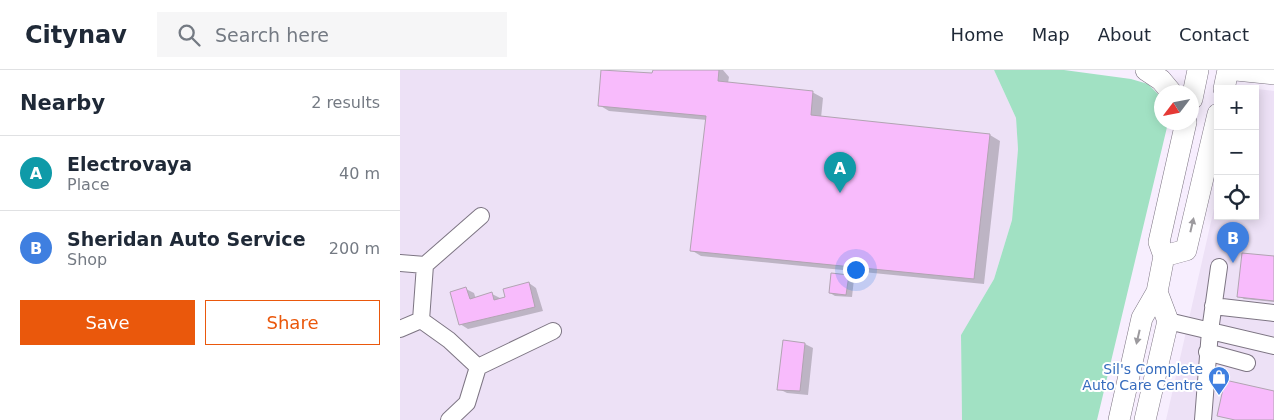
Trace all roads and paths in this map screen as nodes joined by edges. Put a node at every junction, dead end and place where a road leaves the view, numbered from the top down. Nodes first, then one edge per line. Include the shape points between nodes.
1 (1146, 70) edge
2 (1198, 70) edge
3 (1228, 70) edge
4 (1236, 70) edge
5 (1274, 74) edge
6 (1165, 85) edge
7 (1195, 85) edge
8 (1225, 85) edge
9 (1180, 130) edge
10 (1184, 130) edge
11 (1214, 130) edge
12 (1173, 180) junction
13 (481, 216) dead end
14 (1164, 256) junction
15 (400, 264) edge
16 (425, 265) junction
17 (1220, 267) dead end
18 (1157, 292) junction
19 (1213, 306) junction
20 (1274, 313) edge
21 (421, 320) junction
22 (1168, 321) junction
23 (400, 329) edge
24 (553, 331) dead end
25 (1210, 331) junction
26 (1274, 346) edge
27 (1207, 352) junction
28 (1247, 363) dead end
29 (478, 367) junction
30 (449, 420) edge
31 (1119, 420) edge
32 (1145, 420) edge
33 (1203, 420) edge

1 - 6 main road
2 - 7 main road
3 - 8 main road
4 - 5 main road
9 - 12 main road
10 - 12 main road
14 -> 11 main road via 1186,250
12 - 14 main road via 1159,242
13 - 16 lane
14 - 18 main road
15 - 16 lane
16 - 21 lane
17 - 19 lane
18 - 22 main road
18 -> 31 main road via 1142,318
19 - 20 lane
19 - 25 lane
21 - 23 lane
21 - 29 lane
22 - 25 lane
22 - 32 main road
24 - 29 lane
25 - 26 lane
25 - 27 lane
27 - 28 lane
27 - 33 lane
29 - 30 lane via 467,403

